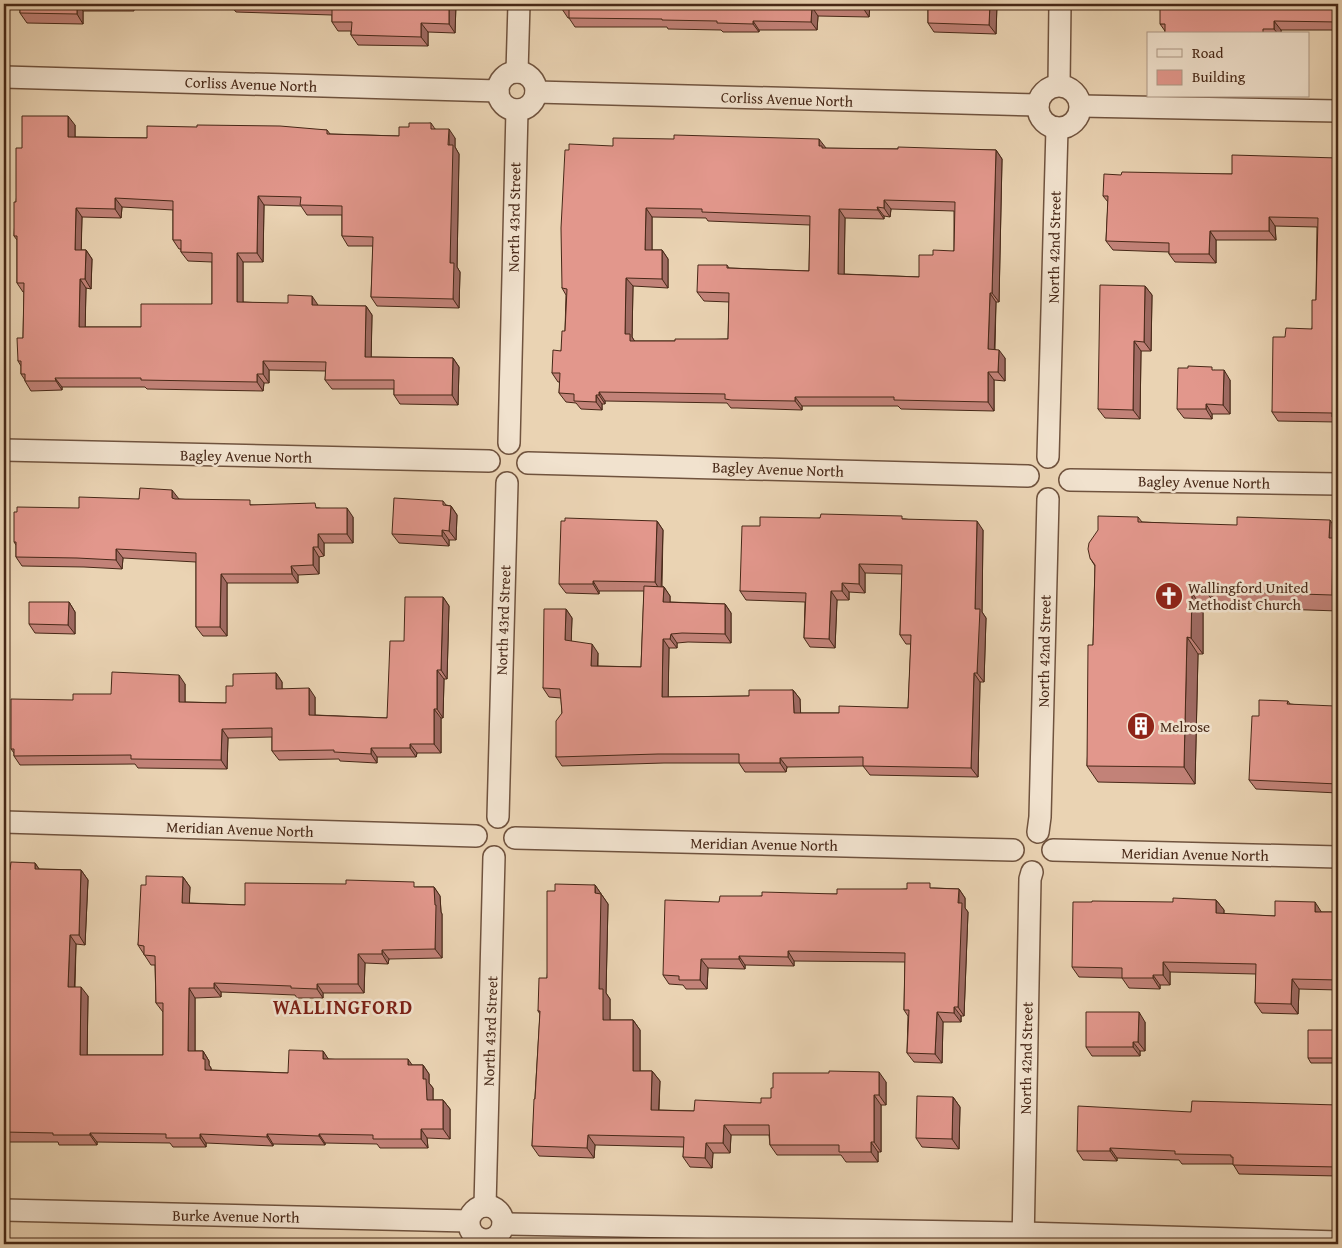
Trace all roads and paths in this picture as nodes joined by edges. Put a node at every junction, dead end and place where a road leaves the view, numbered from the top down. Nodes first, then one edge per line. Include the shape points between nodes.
1 (519, 4) edge
2 (1060, 4) edge
3 (517, 72) junction
4 (4, 78) edge
5 (1059, 85) junction
6 (498, 91) junction
7 (536, 92) junction
8 (1038, 106) junction
9 (1080, 106) junction
10 (516, 110) junction
11 (1338, 111) edge
12 (1057, 128) junction
13 (509, 443) junction
14 (4, 450) edge
15 (1048, 457) junction
16 (489, 461) junction
17 (528, 463) junction
18 (1028, 476) junction
19 (1070, 480) junction
20 (507, 483) junction
21 (1338, 484) edge
22 (1048, 500) junction
23 (498, 818) junction
24 (4, 822) edge
25 (1038, 832) junction
26 (476, 836) junction
27 (515, 838) junction
28 (1013, 850) junction
29 (1053, 850) junction
30 (494, 857) junction
31 (1338, 857) edge
32 (1032, 872) junction
33 (485, 1206) junction
34 (4, 1210) edge
35 (468, 1221) junction
36 (503, 1224) junction
37 (1023, 1239) edge
38 (484, 1242) edge
39 (1338, 1242) edge

1 - 3 street
2 - 5 street
3 - 6 street via 506,75
3 - 7 street via 531,78
4 - 6 street, Corliss Avenue North
5 - 8 street via 1045,91
5 - 9 street via 1075,92
6 - 10 street via 503,105
7 - 8 street, Corliss Avenue North
7 - 10 street via 534,101 526,109
8 - 12 street via 1043,121
9 - 11 street
9 - 12 street via 1080,113 1071,125
10 - 13 street, North 43rd Street
12 - 15 street, North 42nd Street
13 - 16 street via 496,447
13 - 17 street via 522,448
14 - 16 street, Bagley Avenue North
15 - 18 street via 1032,465
15 - 19 street via 1065,464
16 - 20 street via 494,477
17 - 18 street, Bagley Avenue North
17 - 20 street via 523,477
18 - 22 street via 1033,492
19 - 21 street, Bagley Avenue North
19 - 22 street via 1063,494
20 - 23 street, North 43rd Street
22 - 25 street, North 42nd Street
23 - 26 street via 485,821
23 - 27 street via 510,823
24 - 26 street, Meridian Avenue North
25 - 28 street via 1022,835
25 - 29 street
26 - 30 street via 481,851
27 - 28 street, Meridian Avenue North
27 - 30 street via 510,852
28 - 32 street via 1017,865
29 - 31 street, Meridian Avenue North
29 - 32 street via 1046,867
30 - 33 street, North 43rd Street
32 - 37 street, North 42nd Street
33 - 35 street via 476,1208
33 - 36 street via 499,1211
34 - 35 street, Burke Avenue North
35 - 38 street via 472,1235
36 - 37 street
36 - 38 street via 497,1236
37 - 39 street

